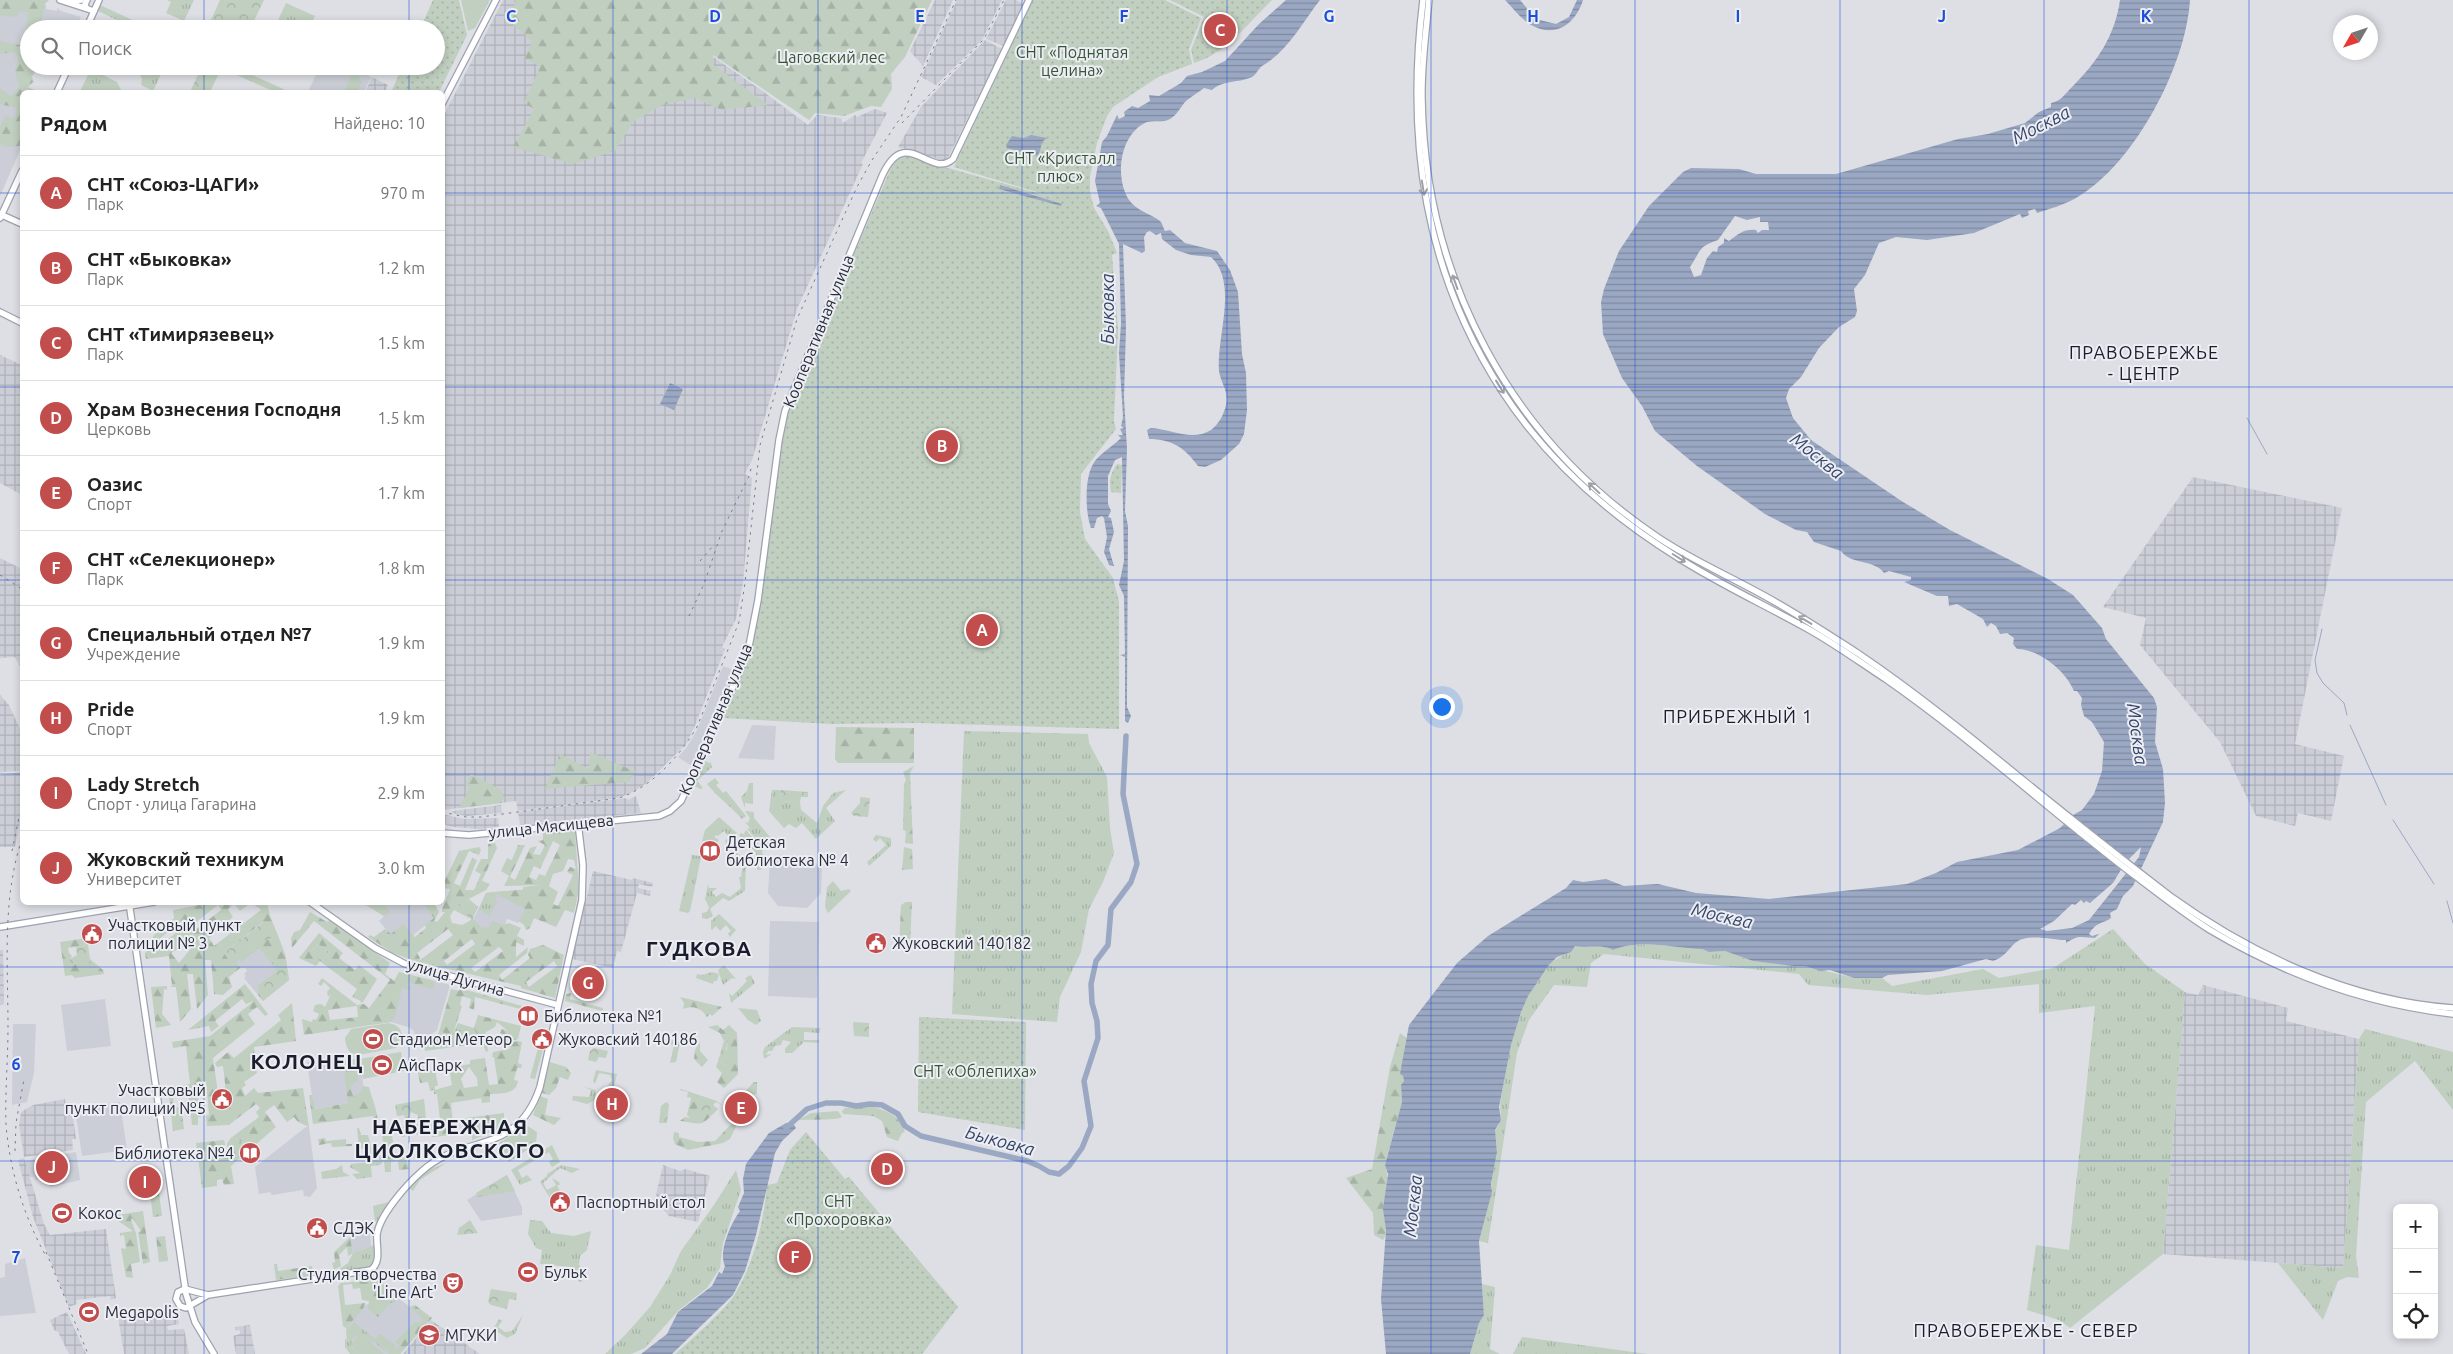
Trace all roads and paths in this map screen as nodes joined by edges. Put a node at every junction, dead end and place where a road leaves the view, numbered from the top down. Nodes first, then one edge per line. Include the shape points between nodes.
1 (60, 0) edge
2 (81, 0) edge
3 (87, 0) edge
4 (496, 0) edge
5 (1029, 0) edge
6 (1423, 0) edge
7 (1429, 0) edge
8 (97, 1) edge
9 (68, 2) junction
10 (86, 8) junction
11 (94, 11) junction
12 (90, 20) edge
13 (65, 75) edge
14 (58, 90) edge
15 (445, 98) edge
16 (20, 176) edge
17 (1, 217) edge
18 (20, 223) edge
19 (0, 312) edge
20 (20, 322) edge
21 (1971, 741) junction
22 (660, 816) joint
23 (578, 823) junction
24 (445, 833) edge
25 (130, 905) edge
26 (314, 905) edge
27 (2208, 926) junction
28 (0, 927) edge
29 (558, 1005) junction
30 (2453, 1008) edge
31 (2453, 1014) edge
32 (185, 1289) junction
33 (194, 1290) junction
34 (208, 1295) junction
35 (196, 1302) junction
36 (189, 1307) junction
37 (214, 1354) edge

1 - 9 main road
2 - 9 main road
3 - 10 main road
4 - 15 main road
5 - 22 main road, Кооперативная улица via 953,159 942,163 905,152 894,157 885,171 785,410 758,600 745,659 681,801 670,812
6 -> 21 main road via 1416,100 1420,161 1429,220 1449,286 1468,330 1521,417 1574,479 1628,524 1681,560 1812,631
21 -> 7 main road via 1903,685 1815,626 1684,554 1633,520 1579,474 1526,413 1474,328 1456,284 1434,210 1426,161 1422,99
8 - 11 main road
9 - 10 main road
10 - 11 main road
11 - 12 main road
13 - 14 main road
16 - 17 main road
17 - 18 main road
19 - 20 main road
21 - 27 main road via 2118,863
22 - 23 main road, улица Мясищева
23 - 24 main road, улица Мясищева via 463,835
23 - 29 main road via 583,895
25 - 28 main road
25 - 32 main road
26 - 29 main road, улица Дугина via 375,948 406,964
27 - 30 main road via 2264,954 2328,980 2388,997
27 - 31 main road via 2261,958 2326,984 2386,1002
29 - 34 main road via 534,1104 519,1124 499,1137 442,1157 422,1170 381,1223 377,1234 378,1261 374,1268 363,1273
32 - 33 main road
32 - 36 main road
32 - 36 main road via 178,1292 177,1301 182,1307
33 - 34 main road
33 - 35 main road
34 - 35 main road
35 - 36 main road
36 - 37 main road

